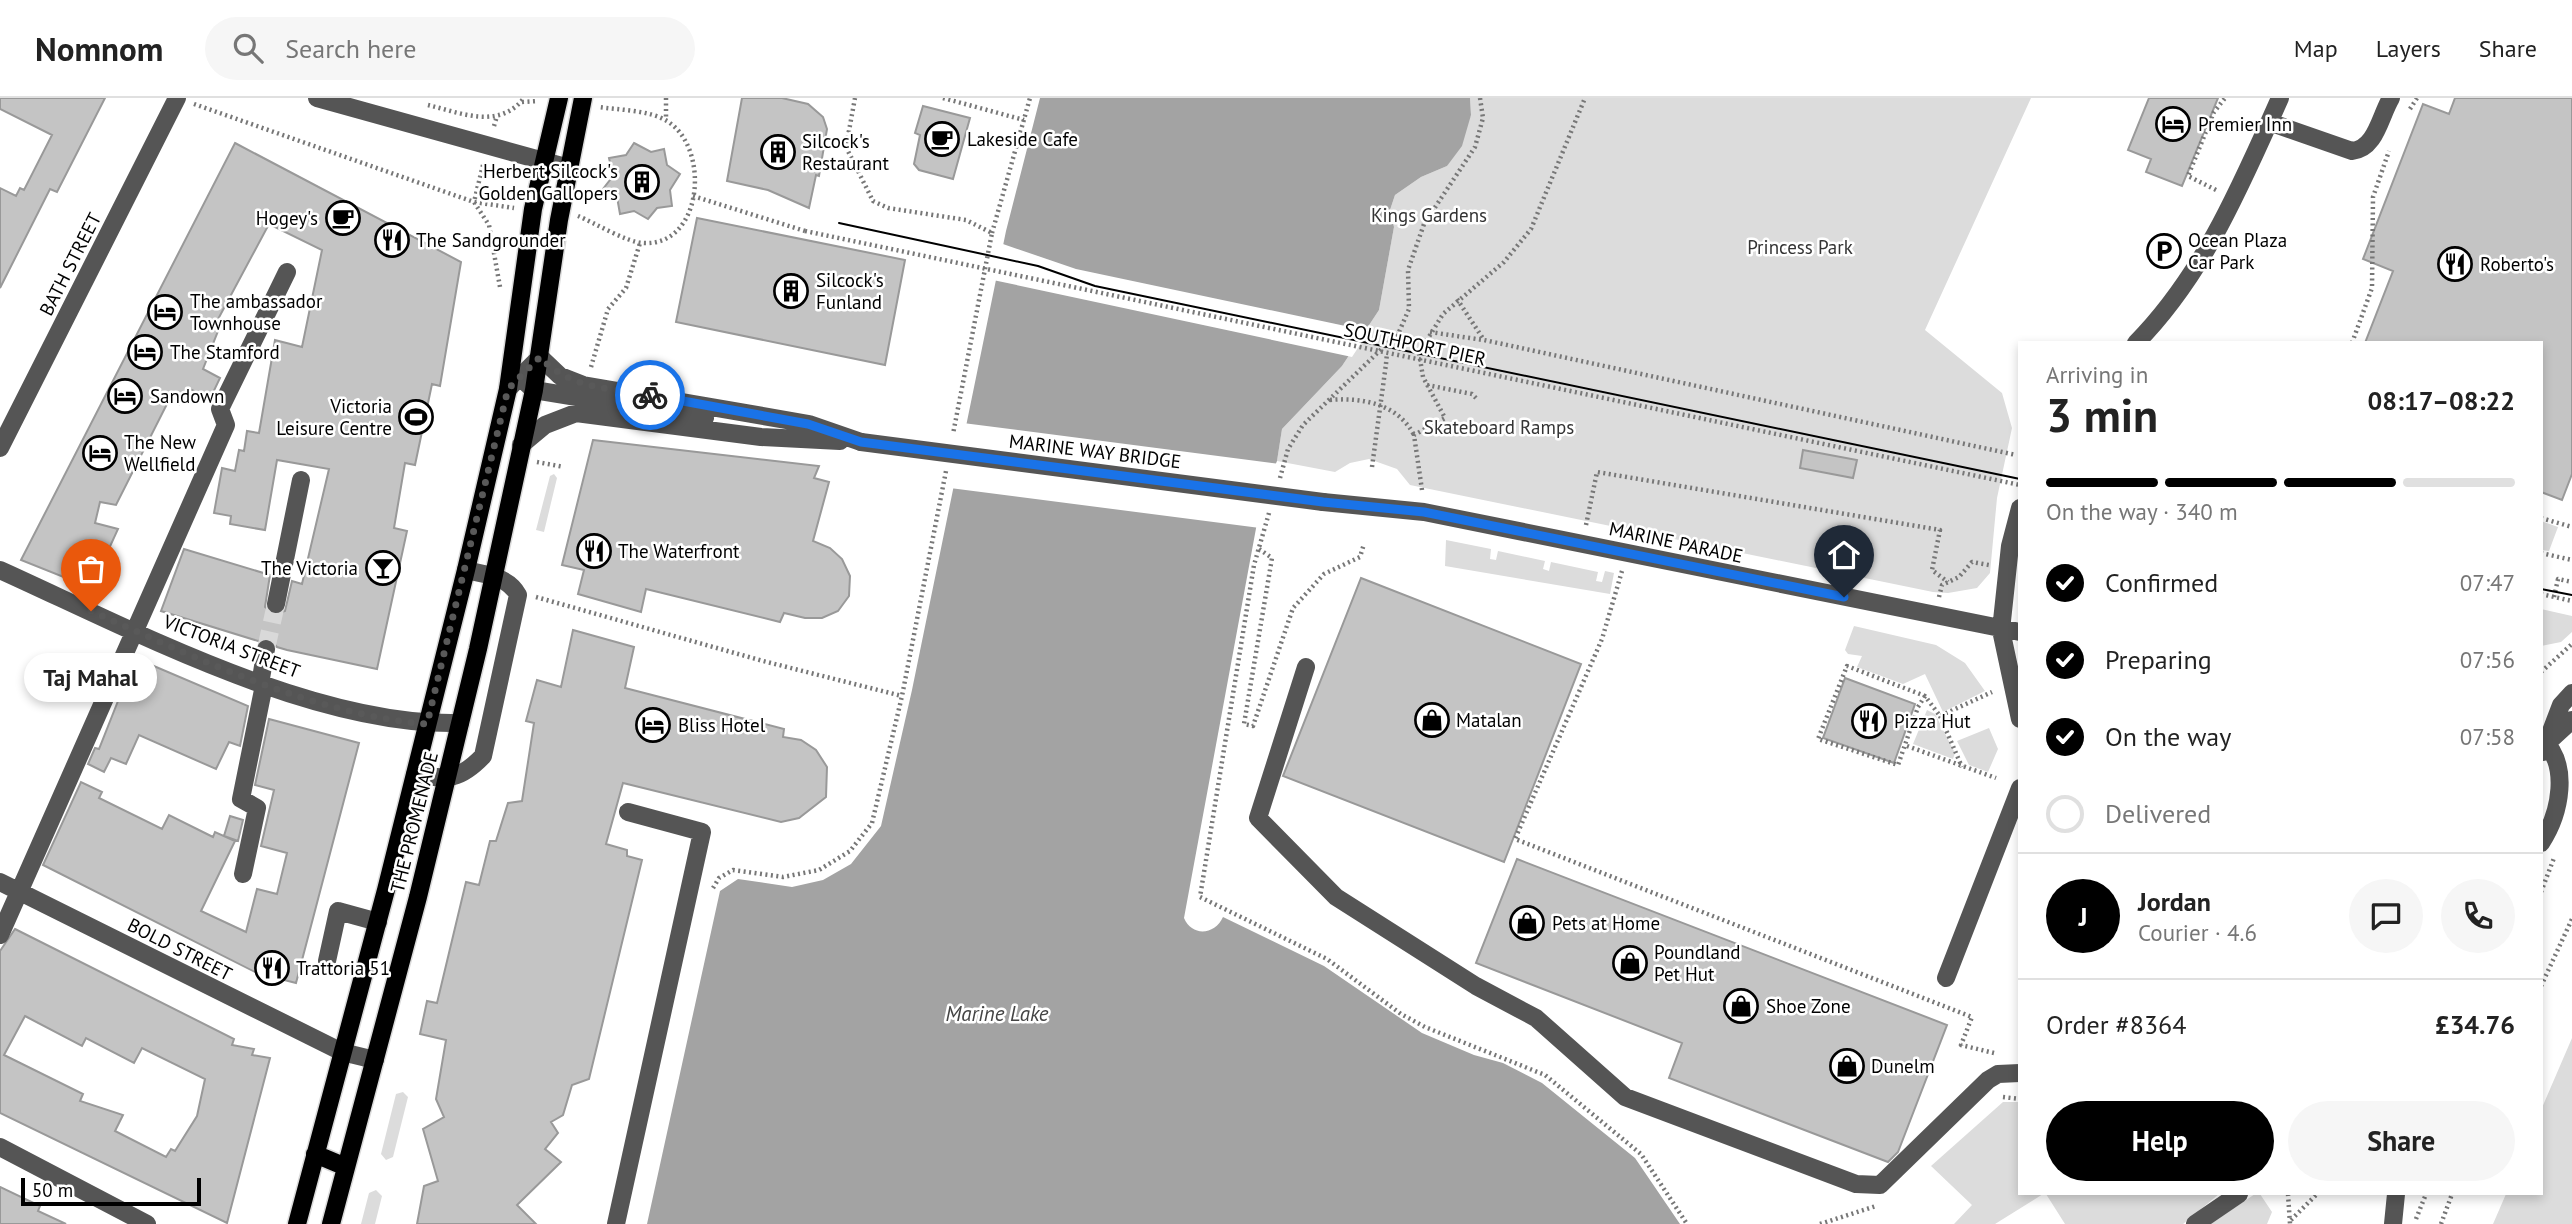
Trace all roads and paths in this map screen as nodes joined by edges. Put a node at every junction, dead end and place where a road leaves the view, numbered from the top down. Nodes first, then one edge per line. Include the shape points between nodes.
1 (177, 98) edge
2 (317, 98) edge
3 (524, 98) edge
4 (559, 98) edge
5 (583, 98) edge
6 (666, 98) edge
7 (855, 98) edge
8 (943, 98) edge
9 (1030, 98) edge
10 (1480, 98) edge
11 (1585, 98) edge
12 (2225, 98) edge
13 (2280, 98) edge
14 (2391, 98) edge
15 (2417, 98) edge
16 (424, 104) dead end
17 (2408, 114) dead end
18 (1024, 120) junction
19 (2269, 122) junction
20 (2391, 146) dead end
21 (543, 161) junction
22 (569, 168) junction
23 (2219, 194) dead end
24 (692, 196) junction
25 (992, 233) junction
26 (287, 272) dead end
27 (500, 293) dead end
28 (1457, 299) junction
29 (1430, 332) junction
30 (1484, 340) junction
31 (2138, 341) edge
32 (2353, 341) edge
33 (1387, 353) junction
34 (540, 357) junction
35 (590, 369) dead end
36 (513, 374) junction
37 (1427, 385) junction
38 (534, 390) junction
39 (1330, 400) junction
40 (1478, 400) dead end
41 (1414, 435) junction
42 (761, 437) junction
43 (952, 437) dead end
44 (861, 442) junction
45 (0, 448) edge
46 (525, 452) junction
47 (2016, 455) dead end
48 (947, 464) dead end
49 (564, 467) dead end
50 (1372, 467) dead end
51 (301, 480) dead end
52 (2018, 485) edge
53 (1277, 486) dead end
54 (1422, 490) dead end
55 (1323, 502) joint
56 (1270, 512) dead end
57 (2018, 516) edge
58 (2543, 519) edge
59 (1586, 526) dead end
60 (2572, 527) edge
61 (1364, 544) dead end
62 (1259, 549) junction
63 (2543, 553) edge
64 (2572, 560) edge
65 (1994, 566) dead end
66 (0, 570) edge
67 (466, 570) junction
68 (1622, 571) dead end
69 (494, 576) junction
70 (1948, 582) junction
71 (2572, 582) edge
72 (2543, 594) edge
73 (518, 595) junction
74 (2554, 597) junction
75 (1939, 598) dead end
76 (2572, 601) edge
77 (276, 604) tunnel mouth
78 (2001, 629) junction
79 (137, 631) junction
80 (2018, 632) edge
81 (2572, 644) edge
82 (266, 649) tunnel mouth
83 (478, 649) junction
84 (504, 654) junction
85 (1306, 667) dead end
86 (2543, 670) edge
87 (262, 684) junction
88 (1992, 692) dead end
89 (2572, 693) edge
90 (902, 696) junction
91 (1925, 696) junction
92 (2018, 710) edge
93 (1940, 716) junction
94 (2572, 720) edge
95 (460, 723) junction
96 (427, 724) junction
97 (2543, 743) edge
98 (2543, 744) edge
99 (1907, 746) junction
100 (2543, 747) edge
101 (1962, 767) junction
102 (415, 775) junction
103 (1996, 778) dead end
104 (447, 779) junction
105 (2018, 793) edge
106 (628, 812) dead end
107 (2543, 838) edge
108 (243, 874) dead end
109 (0, 882) edge
110 (386, 890) junction
111 (20, 891) junction
112 (710, 895) dead end
113 (418, 897) junction
114 (2572, 919) edge
115 (378, 922) junction
116 (0, 935) edge
117 (327, 961) dead end
118 (1946, 978) dead end
119 (2543, 982) edge
120 (342, 1052) junction
121 (2006, 1053) dead end
122 (374, 1060) junction
123 (2018, 1073) edge
124 (2003, 1097) dead end
125 (2018, 1099) edge
126 (0, 1147) edge
127 (315, 1154) junction
128 (346, 1167) junction
129 (2237, 1195) edge
130 (2288, 1195) edge
131 (2316, 1195) edge
132 (2396, 1195) edge
133 (2426, 1195) edge
134 (2452, 1195) edge
135 (2290, 1222) edge
136 (147, 1224) edge
137 (297, 1224) edge
138 (331, 1224) edge
139 (616, 1224) edge
140 (1687, 1224) edge
141 (2195, 1224) edge
142 (2393, 1224) edge
143 (2414, 1224) edge
144 (2441, 1224) edge

1 - 27 path via 474,202 489,225
1 - 45 street, BATH STREET
2 - 21 street
3 - 16 path via 506,115 482,118
4 - 21 main road, THE PROMENADE
5 - 22 main road, THE PROMENADE
6 - 24 path via 666,120 684,136 695,158
7 - 25 path via 846,147 873,201 888,208 966,219
8 - 18 path
9 - 18 path
10 - 39 path via 1483,118 1475,147 1420,235 1408,270 1409,309 1399,332
11 - 28 path via 1531,229 1504,262
12 - 23 path via 2214,113 2188,176
13 - 19 street
14 - 19 street via 2368,145 2361,150 2352,151
15 - 17 path
18 - 25 path
19 - 31 street via 2221,226 2186,283
20 - 32 path via 2373,197 2372,288
21 - 22 street
21 - 36 main road, THE PROMENADE
22 - 34 main road, THE PROMENADE
24 - 33 path, SOUTHPORT PIER, bridge via 805,231
24 - 35 path via 685,224 672,237 640,243 626,288 608,309
25 - 43 path
26 - 79 street via 220,409 226,425
28 - 29 path
28 - 30 path
29 - 30 path
29 - 37 path via 1419,353
30 - 47 path
33 - 50 path, bridge
33 - 52 path, SOUTHPORT PIER, bridge
34 - 36 street
34 - 38 main road, THE PROMENADE
34 - 44 street via 561,376 583,385 808,424
36 - 38 street
36 - 67 main road, THE PROMENADE
37 - 40 path via 1472,394
37 - 41 path via 1445,418
38 - 42 street via 720,420
38 - 46 main road, THE PROMENADE
39 - 41 path via 1374,403 1398,415
39 - 53 path via 1303,425 1288,449
41 - 54 path
42 - 44 street
42 - 46 street via 576,413 545,425
44 - 55 street, MARINE WAY BRIDGE, bridge
46 - 49 path
46 - 69 main road, THE PROMENADE
48 - 90 path
51 - 77 street
55 - 78 street, MARINE PARADE via 1424,512
56 - 62 path
57 - 78 street
58 - 60 path
59 - 70 path via 1597,472 1940,530 1932,570
61 - 62 path via 1360,557 1324,573 1293,608 1253,726 1244,724 1272,558
62 - 140 path via 1200,897 1327,958 1425,1027 1545,1075 1641,1154
63 - 64 path
65 - 70 path via 1972,562
66 - 79 street, VICTORIA STREET
67 - 69 street
67 - 96 main road, THE PROMENADE
68 - 121 path via 1602,639 1515,839 1972,1017 1961,1045
69 - 73 street via 513,585
69 - 83 main road, THE PROMENADE
70 - 75 path via 1942,585
71 - 74 path via 2558,579
72 - 74 path
73 - 84 street
73 - 90 path
74 - 76 path
78 - 80 street, MARINE PARADE
78 - 92 street
79 - 87 street, VICTORIA STREET
79 - 111 street
81 - 86 path
82 - 87 street
83 - 84 street
83 - 95 main road, THE PROMENADE
84 - 104 street via 483,756 468,773
85 - 123 street via 1258,818 1336,897 1476,986 1536,1018 1625,1097 1856,1184 1880,1185 1987,1080
87 - 96 street, VICTORIA STREET via 383,719
87 - 108 street via 241,799 257,808
88 - 93 path
89 - 97 street
90 - 112 path via 872,822 850,851 801,875 765,876 733,870 719,878
91 - 93 path
91 - 99 path
91 - 99 path via 1847,666 1818,740 1898,765
93 - 101 path
94 - 98 street
95 - 96 street, VICTORIA STREET
95 - 104 main road, THE PROMENADE
96 - 102 main road, THE PROMENADE
99 - 101 path
100 - 107 street via 2561,780 2558,802
101 - 103 path
102 - 104 street
102 - 110 main road, THE PROMENADE
104 - 113 main road, THE PROMENADE
105 - 118 street
106 - 139 street via 702,832
109 - 111 street, BOLD STREET
110 - 113 main road
110 - 115 main road, THE PROMENADE
111 - 116 street
111 - 120 street, BOLD STREET
113 - 122 main road, THE PROMENADE
114 - 119 path
115 - 117 street via 338,911
115 - 120 main road, THE PROMENADE
120 - 122 street
120 - 127 main road, THE PROMENADE
122 - 128 main road, THE PROMENADE
124 - 125 path
126 - 136 street
127 - 128 main road
127 - 137 main road, THE PROMENADE
128 - 138 main road, THE PROMENADE
129 - 141 street
130 - 135 path
131 - 135 path
132 - 142 street
133 - 143 path
134 - 144 path

